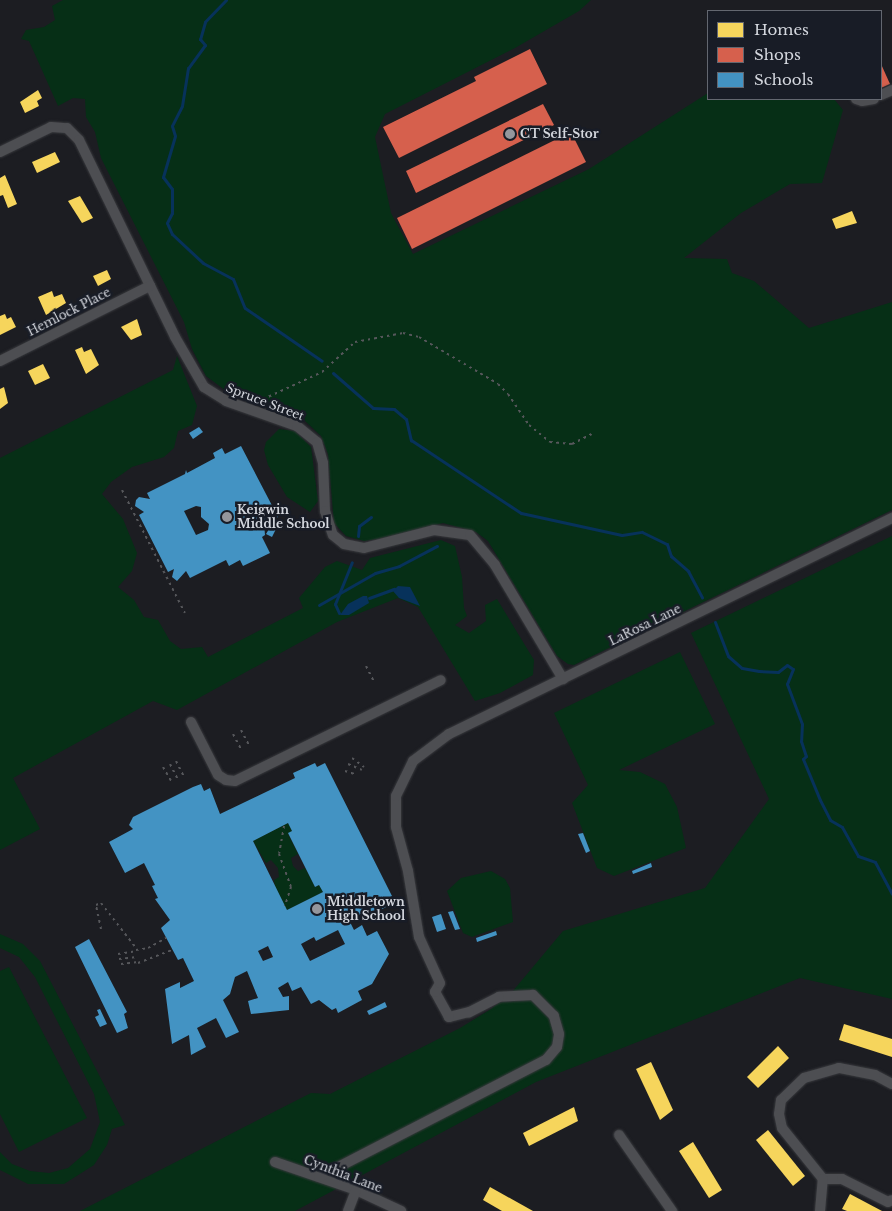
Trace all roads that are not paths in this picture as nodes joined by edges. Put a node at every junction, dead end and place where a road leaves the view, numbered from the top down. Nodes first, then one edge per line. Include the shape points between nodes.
1 (858, 100) edge
2 (870, 100) edge
3 (0, 152) edge
4 (150, 286) junction
5 (0, 361) edge
6 (892, 518) edge
7 (563, 679) junction
8 (440, 680) dead end
9 (191, 722) dead end
10 (892, 1084) edge
11 (619, 1135) dead end
12 (275, 1162) dead end
13 (319, 1177) junction
14 (823, 1179) junction
15 (356, 1190) junction
16 (892, 1200) edge
17 (348, 1211) edge
18 (401, 1211) edge
19 (672, 1211) edge
20 (820, 1211) edge

1 - 2 street
3 - 4 street, Spruce Street via 51,126 67,128 79,140
4 - 5 street, Hemlock Place
4 - 7 street, Spruce Street via 204,387 226,401 297,426 315,439 323,462 327,521 336,538 350,546 364,548 434,530 470,535 495,565
6 - 7 street, LaRosa Lane
7 - 13 street, LaRosa Lane via 449,734 413,762 396,796 395,818 419,937 440,984 435,992 449,1017 469,1012 499,997 533,995 554,1016 559,1034 557,1047 546,1060
8 - 9 street via 235,780 226,780 218,775
10 - 14 street via 875,1075 839,1068 804,1078 781,1100 778,1114 782,1128
11 - 19 street
12 - 13 street, Cynthia Lane
13 - 15 street, Cynthia Lane
14 - 16 street via 842,1179 888,1202
14 - 20 street
15 - 17 street
15 - 18 street, Cynthia Lane

